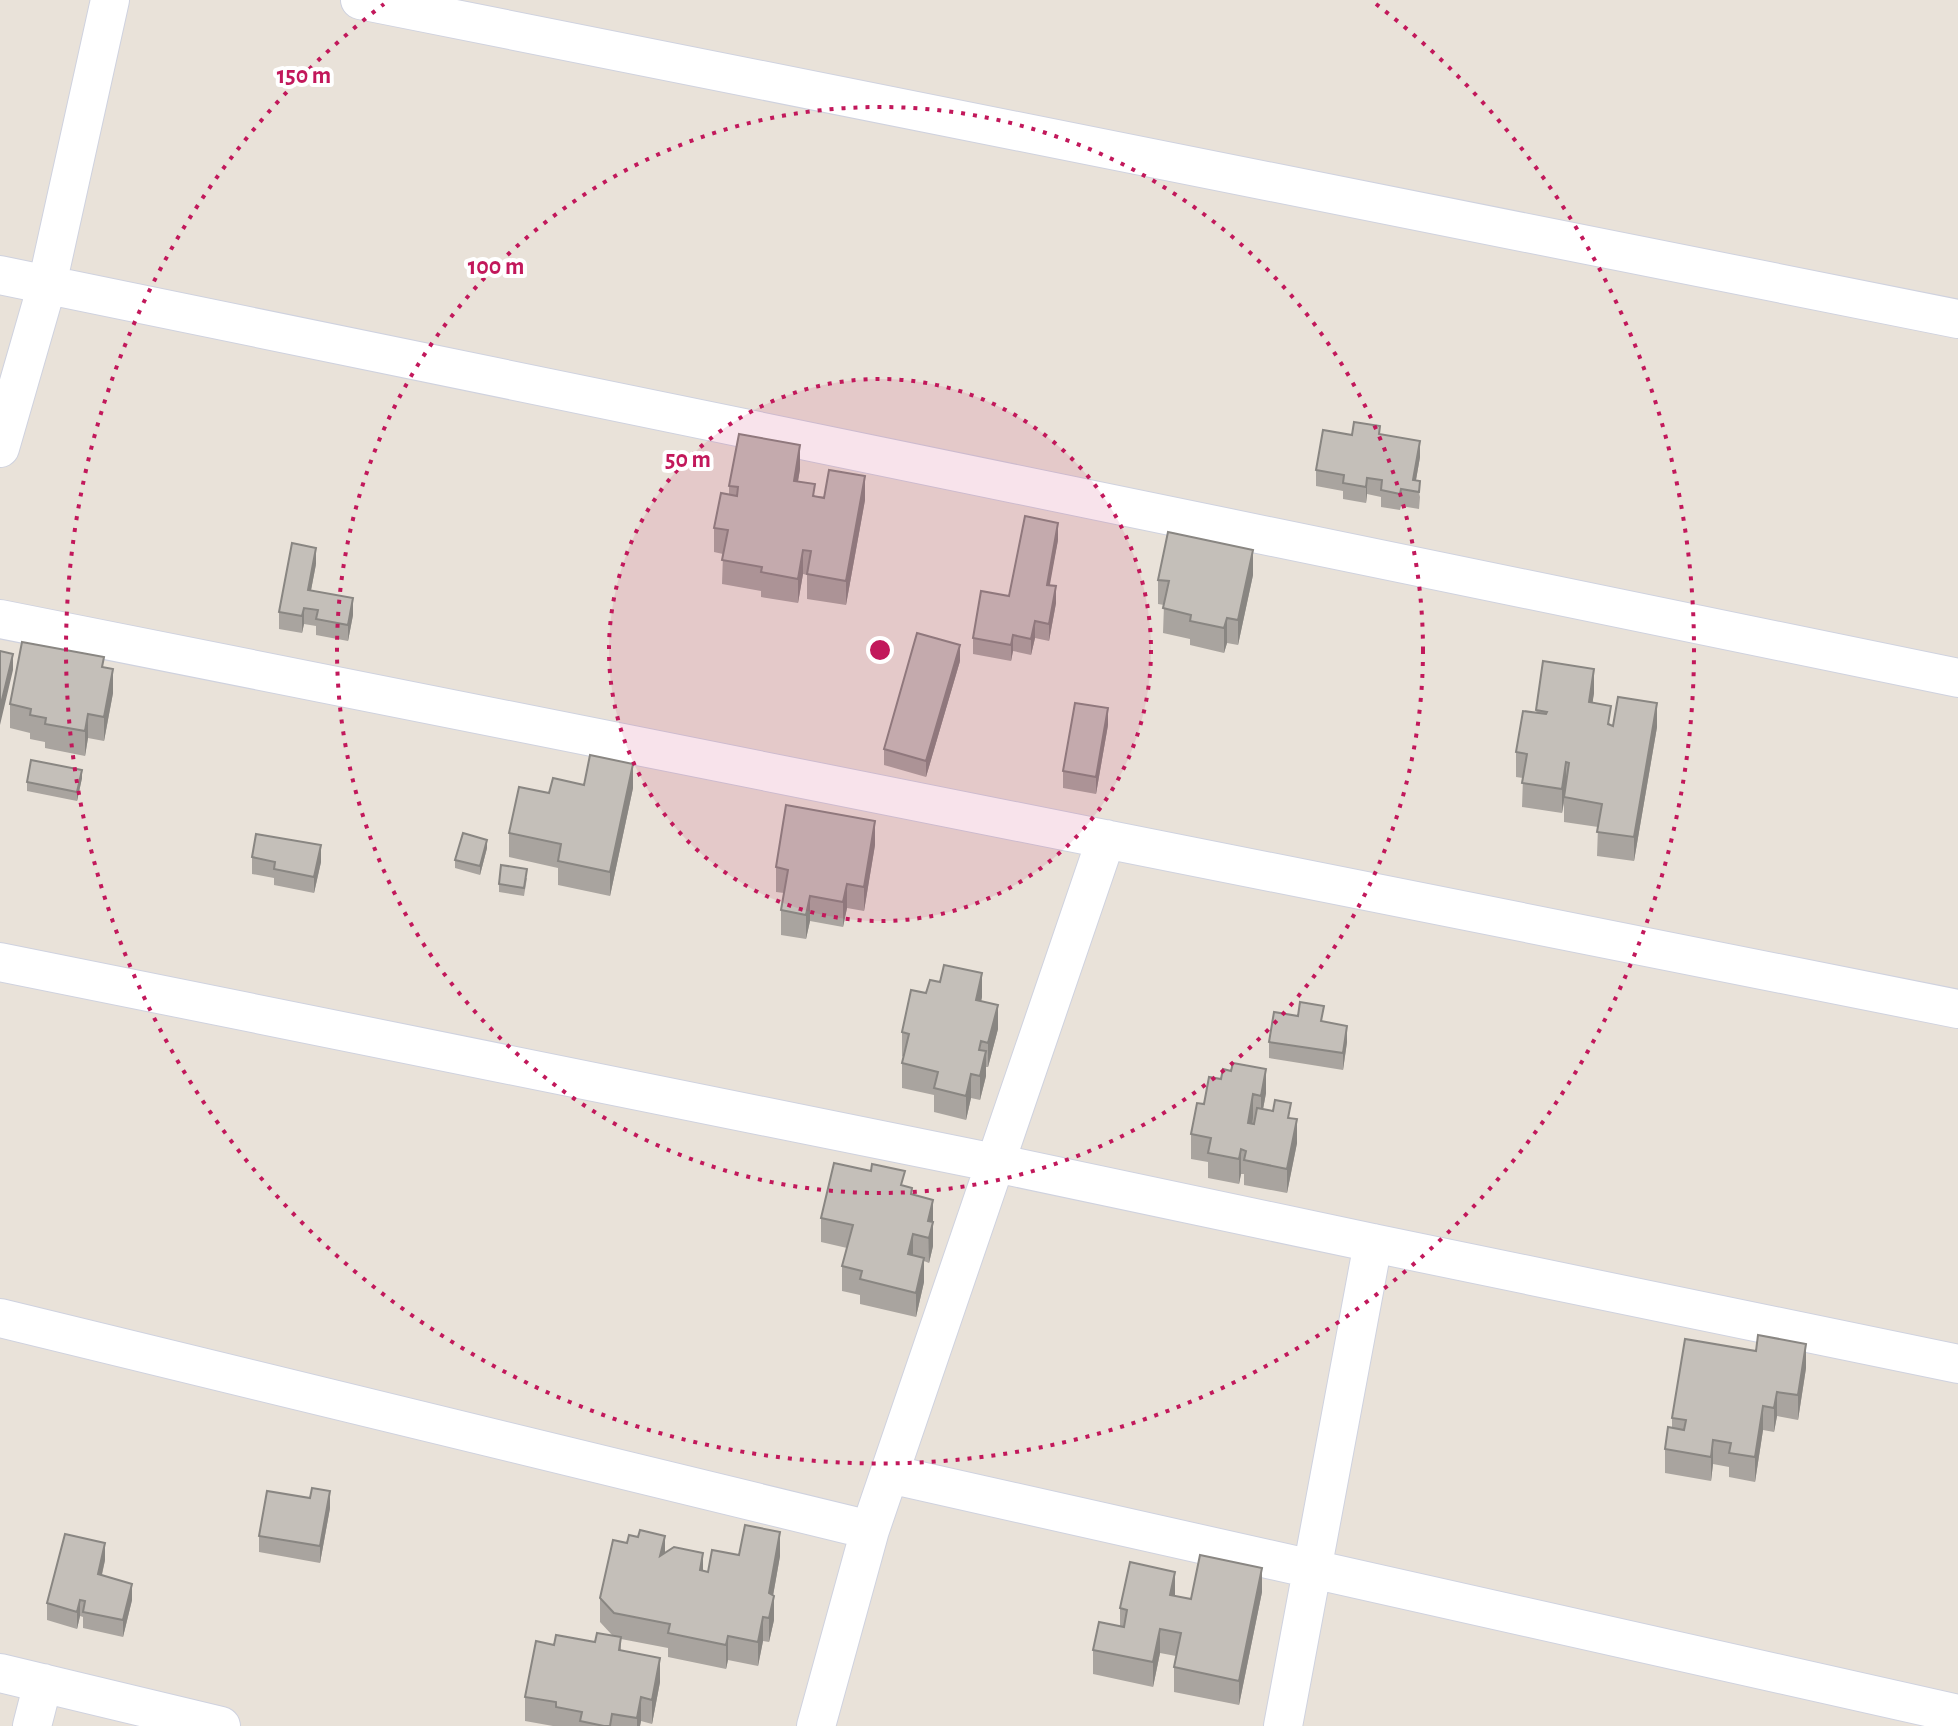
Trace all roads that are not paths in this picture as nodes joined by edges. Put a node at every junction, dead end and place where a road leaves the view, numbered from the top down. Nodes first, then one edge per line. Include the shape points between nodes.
1 (110, 0) edge
2 (360, 0) edge
3 (0, 275) edge
4 (47, 285) junction
5 (1958, 319) edge
6 (0, 448) edge
7 (0, 619) edge
8 (1958, 678) edge
9 (1106, 839) junction
10 (0, 962) edge
11 (1958, 1009) edge
12 (995, 1163) junction
13 (1373, 1243) junction
14 (0, 1318) edge
15 (1958, 1364) edge
16 (889, 1474) junction
17 (870, 1530) junction
18 (1313, 1570) junction
19 (0, 1673) edge
20 (43, 1683) junction
21 (1958, 1714) edge
22 (32, 1726) edge
23 (221, 1726) edge
24 (816, 1726) edge
25 (1283, 1726) edge

1 - 4 street
2 - 5 street
3 - 4 street
4 - 6 street
4 - 8 street
7 - 9 street
9 - 11 street
9 - 12 street
10 - 12 street
12 - 13 street
12 - 16 street
13 - 15 street
13 - 18 street
14 - 17 street
16 - 17 street
16 - 18 street
17 - 24 street
18 - 21 street
18 - 25 street
19 - 20 street
20 - 22 street
20 - 23 street

